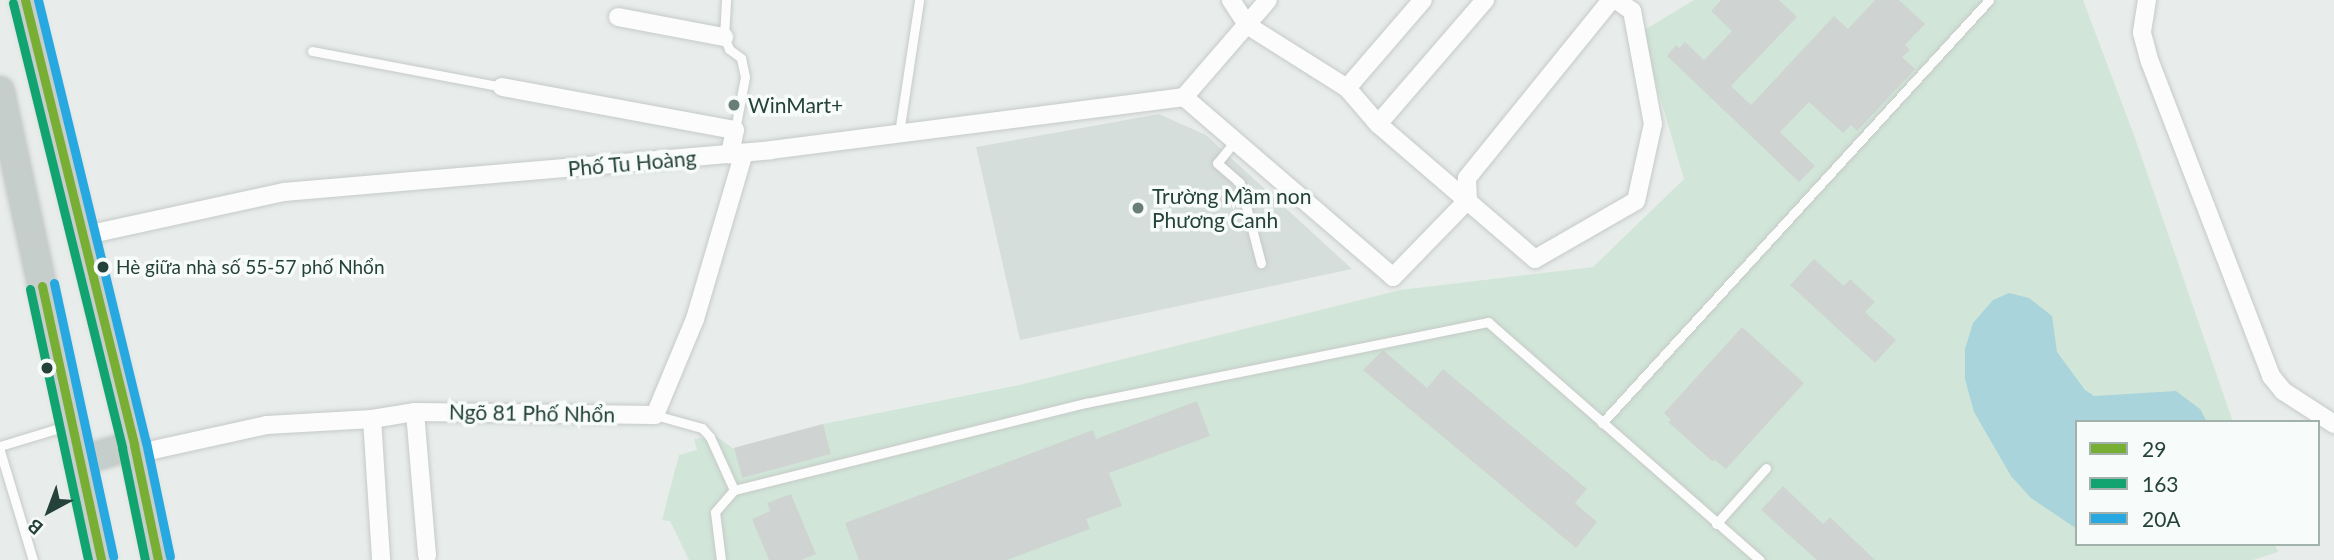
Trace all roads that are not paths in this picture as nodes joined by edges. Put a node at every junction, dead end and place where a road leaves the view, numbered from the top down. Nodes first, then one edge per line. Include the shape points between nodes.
1 (25, 0) edge
2 (726, 0) edge
3 (919, 0) edge
4 (1231, 0) edge
5 (1268, 0) edge
6 (1423, 0) edge
7 (1485, 0) edge
8 (1614, 0) edge
9 (1989, 0) edge
10 (2147, 0) edge
11 (1637, 6) edge
12 (618, 17) dead end
13 (1247, 25) junction
14 (724, 37) junction
15 (312, 51) dead end
16 (502, 87) joint
17 (1348, 88) junction
18 (0, 91) edge
19 (1184, 97) junction
20 (1378, 124) junction
21 (735, 130) junction
22 (899, 134) junction
23 (1235, 141) junction
24 (737, 153) junction
25 (1468, 200) junction
26 (82, 236) junction
27 (1261, 263) dead end
28 (415, 412) junction
29 (655, 415) junction
30 (372, 419) junction
31 (1602, 423) junction
32 (71, 424) junction
33 (2334, 424) edge
34 (0, 448) edge
35 (134, 449) junction
36 (79, 461) junction
37 (1766, 468) dead end
38 (734, 489) junction
39 (1716, 524) junction
40 (427, 555) dead end
41 (33, 560) edge
42 (101, 560) edge
43 (158, 560) edge
44 (381, 560) edge
45 (721, 560) edge
46 (1760, 560) edge

1 - 26 highway
2 - 14 lane
3 - 22 lane
4 - 13 street
5 - 13 street
6 - 17 street
7 - 20 street
8 - 11 street
8 - 25 street via 1467,178
9 - 31 lane
10 - 33 street via 2142,33 2150,62 2271,376 2283,391
11 - 25 street via 1653,124 1636,201 1535,259
12 - 14 street
13 - 17 street
13 - 19 street
14 - 21 lane via 729,49 741,58 745,76
15 - 16 lane
16 - 21 street
17 - 20 street
18 - 32 highway
19 - 22 street, Phố Tu Hoàng
19 - 23 street
20 - 25 street
21 - 24 street
22 - 24 street, Phố Tu Hoàng
23 - 25 street via 1393,277
23 - 27 lane via 1217,163 1240,183
24 - 26 street, Phố Tu Hoàng via 284,192
24 - 29 street via 695,319
26 - 35 highway
28 - 29 street, Ngõ 81 Phố Nhổn
28 - 30 street, Ngõ 81 Phố Nhổn
28 - 40 street
29 - 38 lane via 702,428
30 - 35 street, Ngõ 81 Phố Nhổn via 267,425
30 - 44 street
31 - 38 lane via 1488,322 1086,403
31 - 39 lane
32 - 34 lane
32 - 36 highway
34 - 41 lane
35 - 36 highway
35 - 43 highway
36 - 42 highway
37 - 39 lane
38 - 45 lane via 715,512
39 - 46 lane

